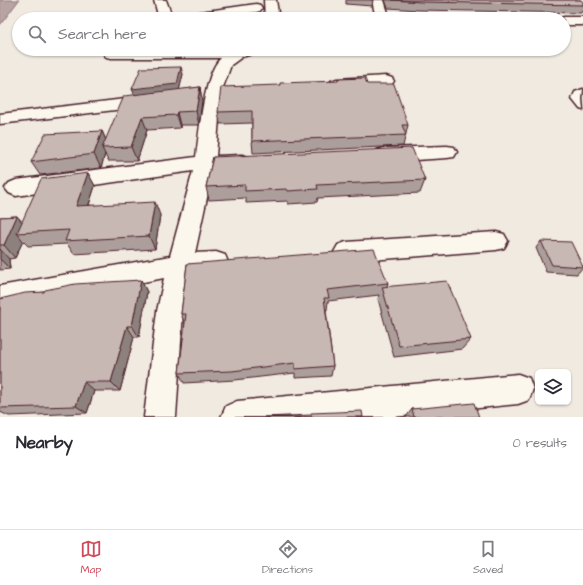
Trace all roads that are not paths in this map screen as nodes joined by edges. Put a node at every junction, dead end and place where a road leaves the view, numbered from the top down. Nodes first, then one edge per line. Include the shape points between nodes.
1 (163, 0) edge
2 (270, 0) edge
3 (378, 0) edge
4 (255, 9) edge
5 (165, 12) edge
6 (232, 12) edge
7 (271, 12) edge
8 (381, 12) edge
9 (571, 21) edge
10 (583, 21) edge
11 (237, 56) edge
12 (386, 81) dead end
13 (323, 85) edge
14 (583, 92) edge
15 (166, 99) edge
16 (583, 107) edge
17 (0, 119) edge
18 (447, 152) dead end
19 (369, 156) edge
20 (260, 161) edge
21 (205, 163) junction
22 (16, 188) dead end
23 (496, 241) dead end
24 (322, 254) edge
25 (235, 261) edge
26 (180, 265) junction
27 (0, 298) edge
28 (518, 389) dead end
29 (160, 417) edge
30 (237, 417) edge

1 - 5 street
2 - 7 street
3 - 8 street
4 - 6 street
9 - 10 street
11 - 21 street via 224,63 213,93
12 - 13 street
14 - 16 lane via 578,94 577,99
15 - 17 street
18 - 19 street
20 - 21 street
21 - 22 street
21 - 26 street
23 - 24 street
25 - 26 street
26 - 27 street
26 - 29 street via 170,311
28 - 30 street

